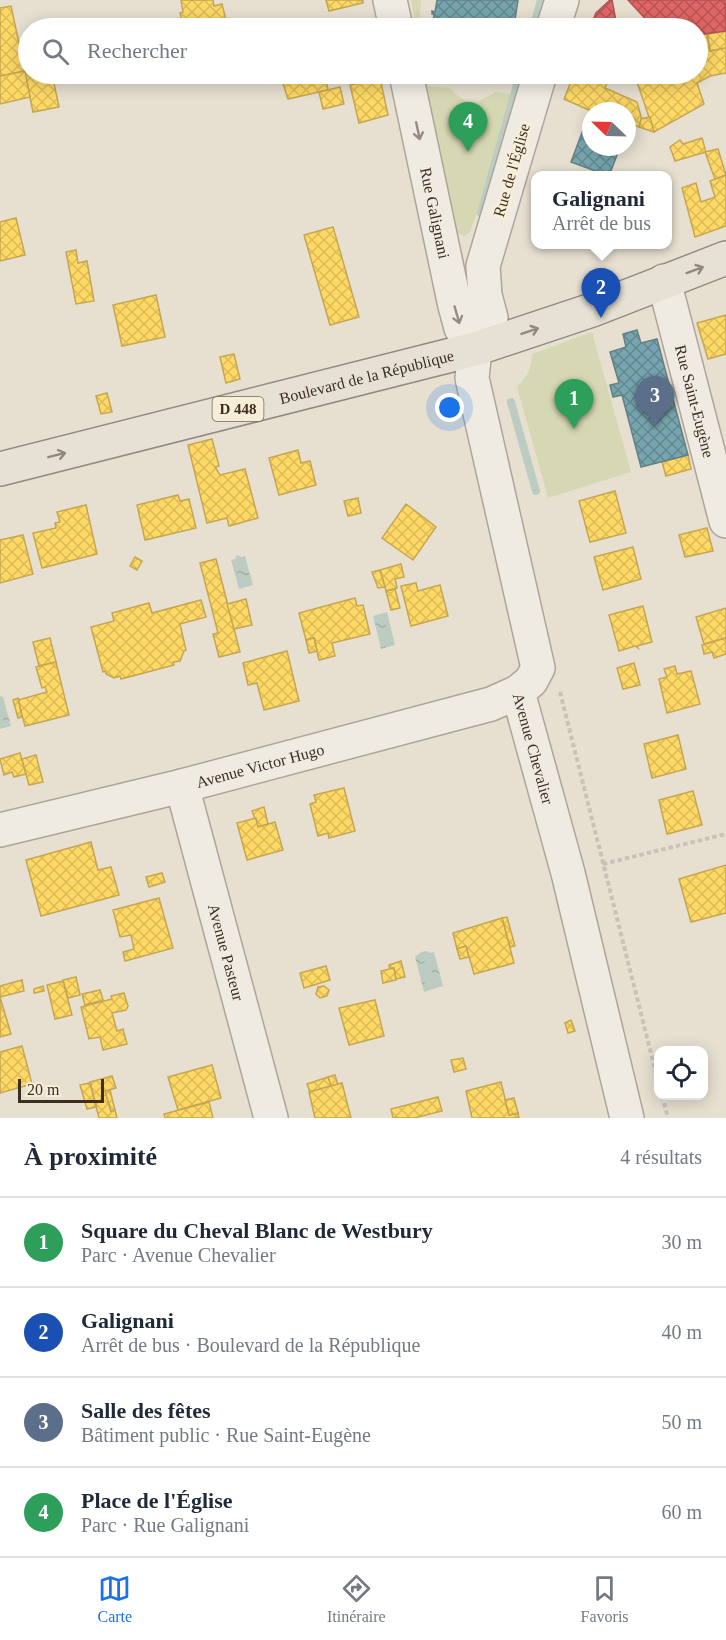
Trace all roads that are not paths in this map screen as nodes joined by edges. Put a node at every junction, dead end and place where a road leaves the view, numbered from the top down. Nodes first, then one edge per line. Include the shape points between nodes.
1 (390, 0) edge
2 (562, 0) edge
3 (394, 18) edge
4 (556, 18) edge
5 (408, 84) edge
6 (537, 84) edge
7 (726, 258) edge
8 (483, 266) junction
9 (448, 278) junction
10 (664, 281) junction
11 (475, 349) junction
12 (0, 469) edge
13 (726, 520) edge
14 (528, 680) junction
15 (183, 786) junction
16 (0, 830) edge
17 (271, 1118) edge
18 (627, 1118) edge

1 - 3 street
2 - 4 street
5 -> 9 street, Rue Galignani
6 - 8 street, Rue de l'Église
10 -> 7 main road, Boulevard de la République / D 448
8 - 9 street
8 - 11 street, Rue de l'Église via 491,318
9 -> 11 street, Rue Galignani via 461,328
11 -> 10 main road, Boulevard de la République / D 448
10 - 13 street, Rue Saint-Eugène
12 -> 11 main road, Boulevard de la République / D 448
11 - 14 street, Avenue Chevalier via 472,378
14 - 15 street, Avenue Victor Hugo via 491,704
14 - 18 street, Avenue Chevalier via 568,873
15 - 16 street, Avenue Victor Hugo
15 - 17 street, Avenue Pasteur

